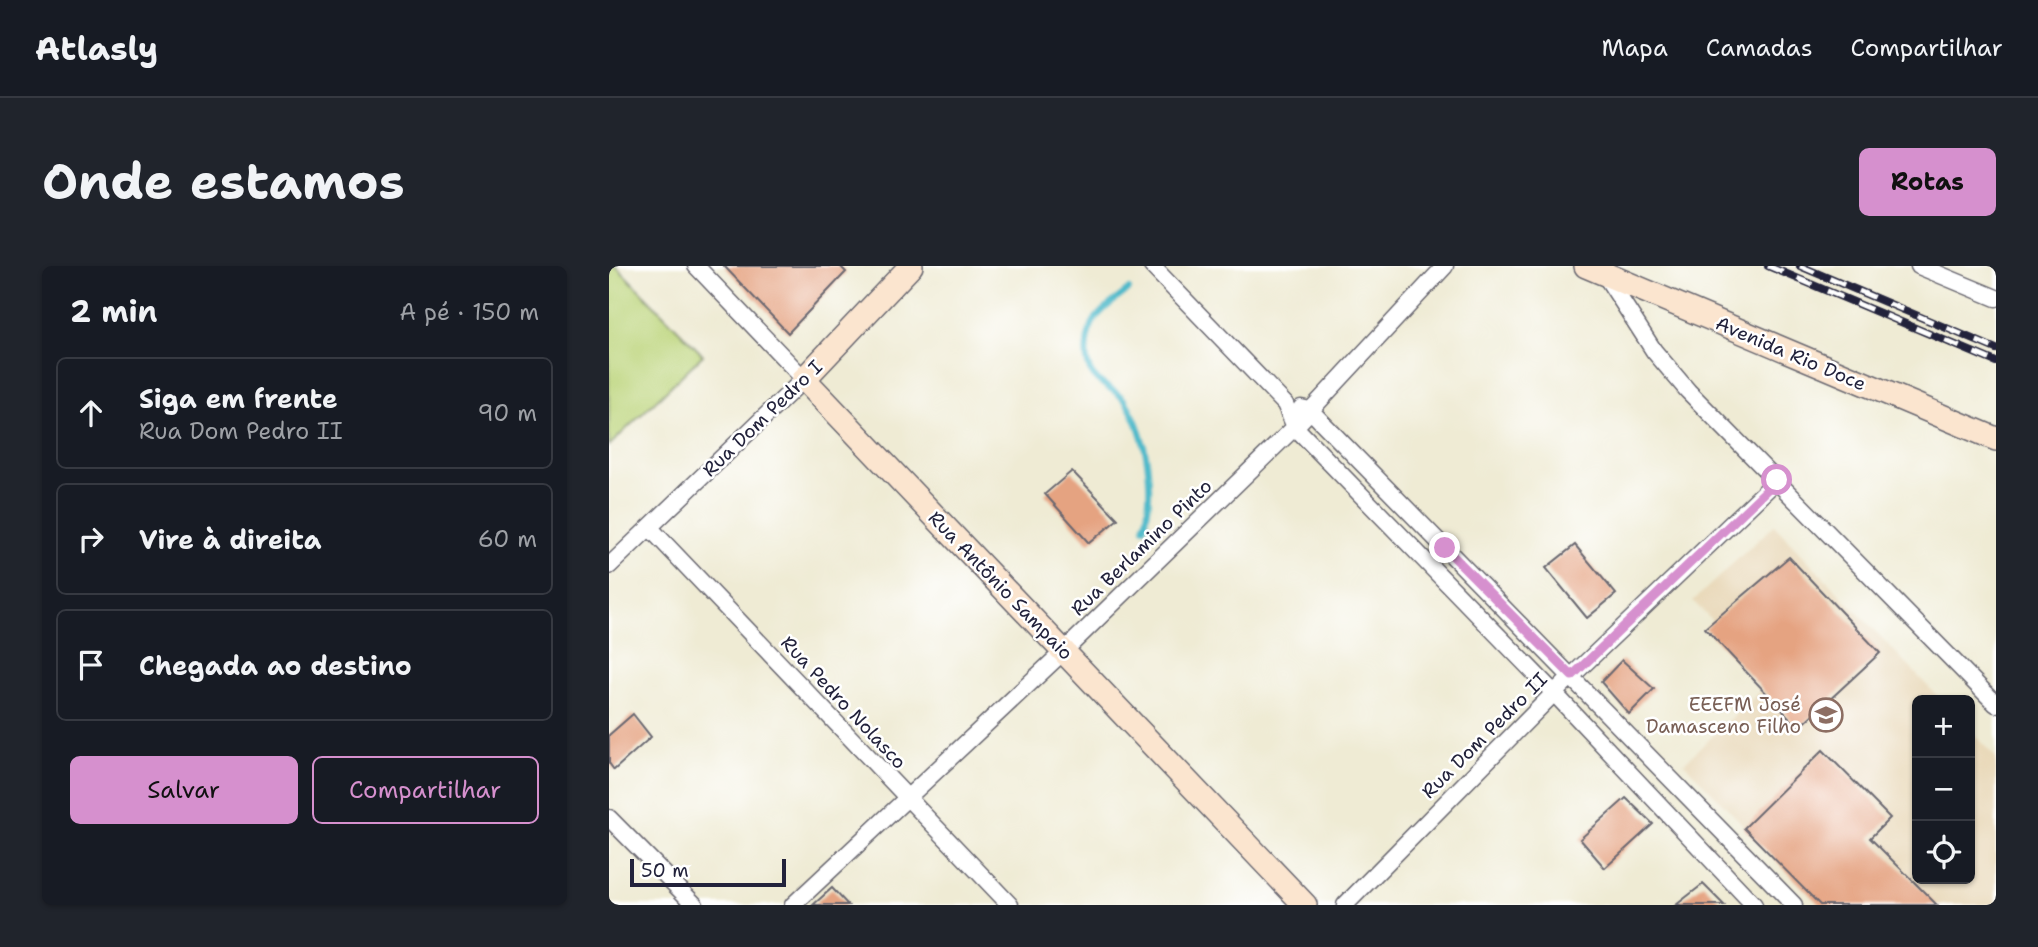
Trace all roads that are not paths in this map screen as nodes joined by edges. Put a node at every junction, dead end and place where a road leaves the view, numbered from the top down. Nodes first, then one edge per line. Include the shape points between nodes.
1 (696, 266) edge
2 (911, 266) edge
3 (1152, 266) edge
4 (1445, 266) edge
5 (1919, 266) edge
6 (1595, 271) edge
7 (1996, 298) edge
8 (804, 379) junction
9 (1285, 404) junction
10 (1310, 410) junction
11 (1295, 427) junction
12 (1996, 439) edge
13 (1777, 480) junction
14 (650, 528) junction
15 (609, 566) edge
16 (1064, 651) junction
17 (1572, 676) junction
18 (1555, 693) junction
19 (1996, 704) edge
20 (905, 797) junction
21 (609, 818) edge
22 (1727, 836) junction
23 (1706, 854) junction
24 (695, 905) edge
25 (793, 905) edge
26 (1010, 905) edge
27 (1305, 905) edge
28 (1345, 905) edge
29 (1754, 905) edge
30 (1794, 905) edge

1 - 8 street, Rua Antônio Sampaio
2 - 8 street, Rua Dom Pedro I
3 - 9 street
4 - 10 street, Rua Berlamino Pinto
5 - 7 street
6 - 12 street, Avenida Rio Doce
6 - 13 street via 1688,391
8 - 14 street, Rua Dom Pedro I
8 - 16 street, Rua Antônio Sampaio
9 - 10 street
9 - 11 street
10 - 11 street, Rua Berlamino Pinto
10 - 17 street
11 - 16 street, Rua Berlamino Pinto
11 - 18 street
13 - 17 street, Rua Dom Pedro II
13 - 19 street
14 - 15 street, Rua Dom Pedro I
14 - 20 street, Rua Pedro Nolasco
16 - 20 street, Rua Berlamino Pinto
16 - 27 street, Rua Antônio Sampaio
17 - 18 street, Rua Dom Pedro II
17 - 22 street
18 - 23 street
18 - 28 street, Rua Dom Pedro II
20 - 25 street, Rua Berlamino Pinto
20 - 26 street, Rua Pedro Nolasco
21 - 24 street
22 - 23 street
22 - 30 street
23 - 29 street

